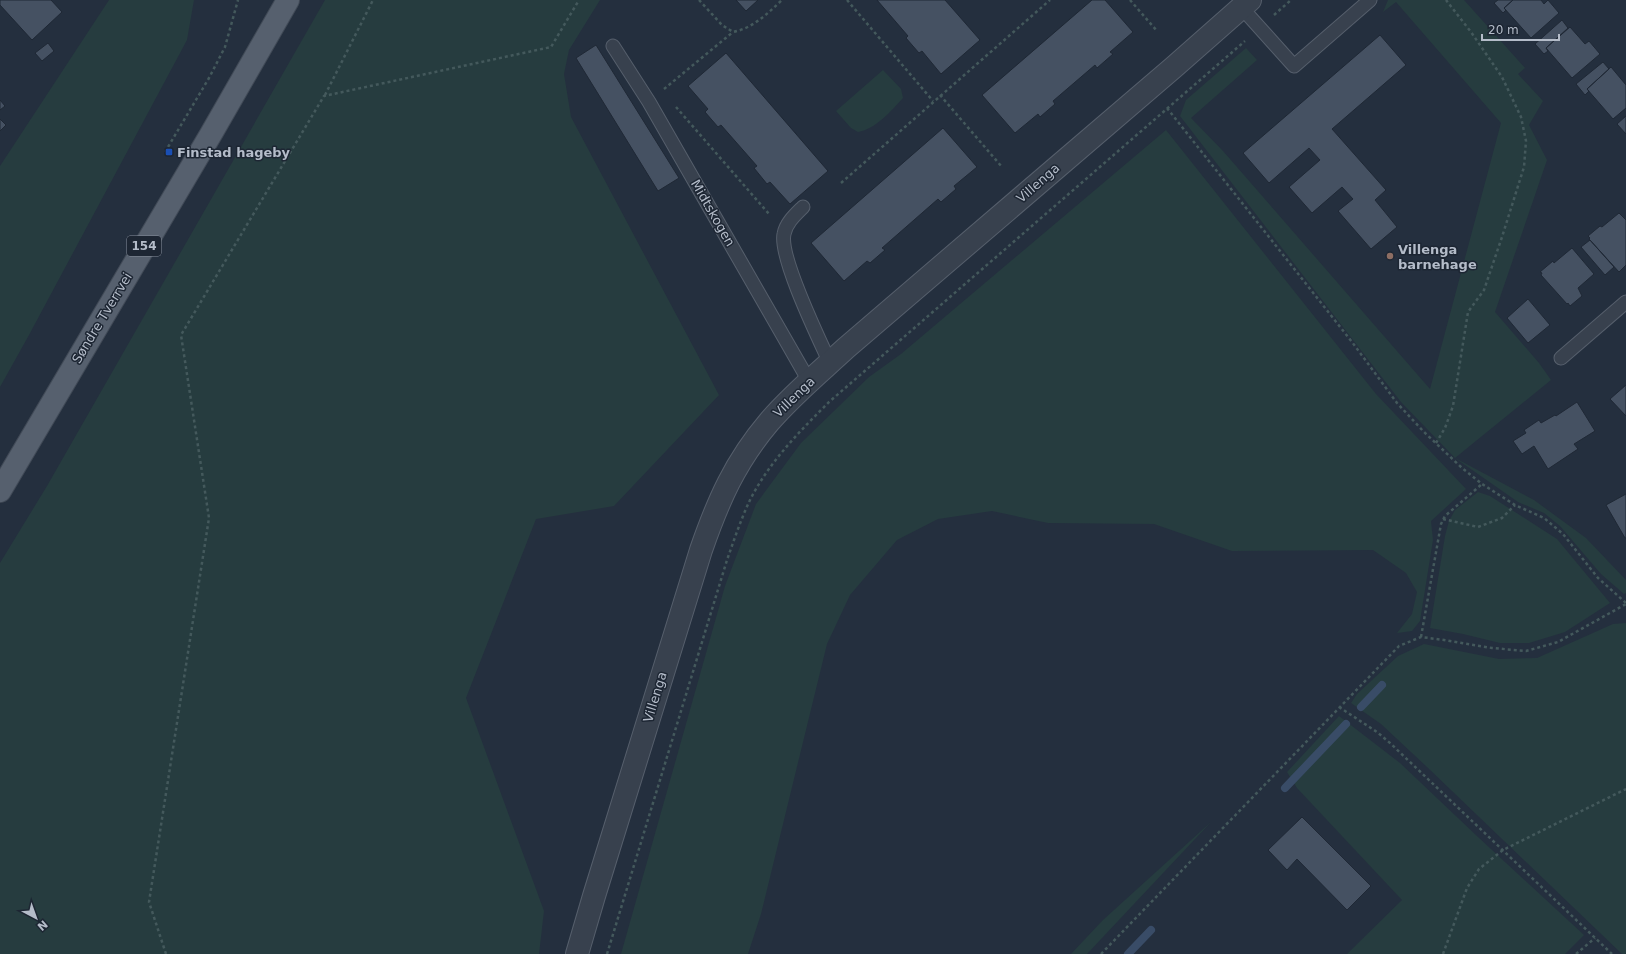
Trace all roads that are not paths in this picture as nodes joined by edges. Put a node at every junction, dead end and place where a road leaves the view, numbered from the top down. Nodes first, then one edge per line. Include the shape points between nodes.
1 (288, 0) edge
2 (1370, 0) edge
3 (1245, 4) edge
4 (613, 46) dead end
5 (803, 207) dead end
6 (1626, 302) edge
7 (1561, 358) dead end
8 (830, 363) junction
9 (809, 381) junction
10 (0, 491) edge
11 (578, 954) edge

1 - 10 main road, Søndre Tverrvei / 154
2 - 3 lane via 1294,66 1260,28
3 - 8 street, Villenga
4 - 9 lane, Midtskogen via 650,102
5 - 8 lane via 786,228 784,249
6 - 7 lane
8 - 9 street, Villenga
9 - 11 street, Villenga via 758,435 737,467 717,506 684,602

